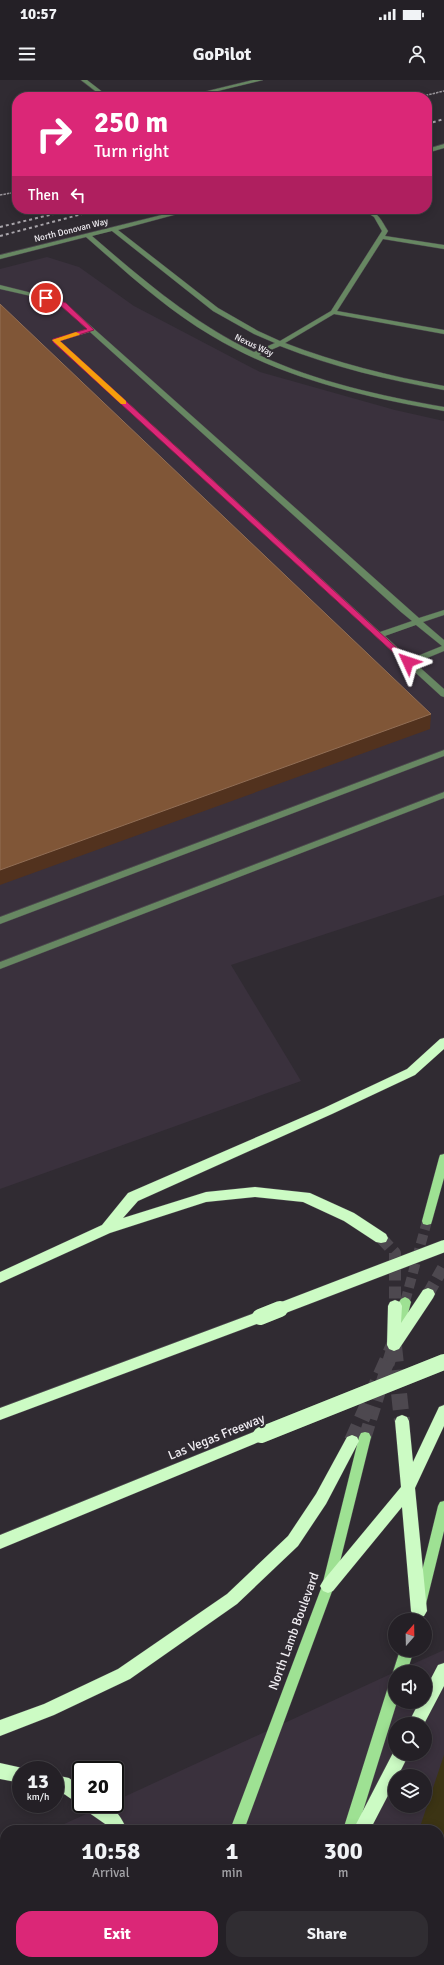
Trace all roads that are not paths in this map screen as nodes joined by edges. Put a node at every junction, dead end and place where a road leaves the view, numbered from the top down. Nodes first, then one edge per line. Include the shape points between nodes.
1 (84, 80) edge
2 (260, 80) edge
3 (100, 92) edge
4 (208, 92) edge
5 (444, 146) edge
6 (432, 150) edge
7 (173, 214) edge
8 (373, 214) edge
9 (113, 229) junction
10 (87, 235) junction
11 (381, 237) junction
12 (444, 247) edge
13 (0, 257) edge
14 (0, 287) edge
15 (333, 312) junction
16 (91, 330) junction
17 (444, 332) edge
18 (281, 343) junction
19 (254, 355) junction
20 (444, 388) edge
21 (444, 409) edge
22 (444, 612) edge
23 (417, 621) junction
24 (379, 635) junction
25 (444, 644) edge
26 (444, 648) edge
27 (408, 662) junction
28 (444, 694) edge
29 (444, 753) edge
30 (444, 795) edge
31 (0, 921) edge
32 (0, 966) edge
33 (444, 1042) edge
34 (444, 1158) edge
35 (427, 1221) tunnel mouth
36 (106, 1229) junction
37 (381, 1238) tunnel mouth
38 (444, 1246) edge
39 (0, 1278) edge
40 (428, 1294) tunnel mouth
41 (400, 1304) tunnel mouth
42 (444, 1362) edge
43 (444, 1411) edge
44 (0, 1414) edge
45 (402, 1421) tunnel mouth
46 (359, 1439) joint
47 (407, 1490) junction
48 (444, 1506) edge
49 (0, 1542) edge
50 (328, 1586) junction
51 (417, 1613) edge
52 (418, 1613) edge
53 (444, 1670) edge
54 (388, 1709) edge
55 (420, 1717) edge
56 (0, 1728) edge
57 (396, 1761) edge
58 (0, 1771) edge
59 (12, 1773) edge
60 (104, 1813) edge
61 (116, 1825) edge
62 (239, 1825) edge
63 (352, 1825) edge
64 (364, 1825) edge

1 - 3 street
2 - 4 street
5 - 6 street
7 - 9 street, North Donovan Way
8 - 11 street via 385,231
9 - 10 street, North Donovan Way
9 - 18 street, Nexus Way via 231,319
10 - 13 street, North Donovan Way
10 - 19 street, Nexus Way via 175,308 234,346
11 - 12 street
11 - 15 street
14 - 16 street via 63,304
15 - 17 street
15 - 18 street
16 - 23 street
16 - 24 street via 55,340
18 - 19 street
18 - 20 street, Nexus Way via 333,364
19 - 21 street, Nexus Way via 298,372 364,392
22 - 23 street
23 - 24 street
23 - 25 street
24 - 27 street
26 - 27 street
27 - 28 street
29 - 31 street
30 - 32 street
33 - 36 highway via 411,1072 133,1197
34 - 35 main road
36 - 37 highway via 206,1197 255,1192 305,1197 349,1217
36 - 39 highway
38 - 44 highway, bridge
40 - 41 highway via 394,1344
42 - 49 highway, Las Vegas Freeway, bridge
43 - 47 highway
45 - 47 highway
46 - 50 main road, North Lamb Boulevard
46 - 56 highway via 293,1541 232,1599 124,1674 48,1710
47 - 50 highway
47 - 51 highway
48 - 52 main road
50 - 62 main road, North Lamb Boulevard
53 - 55 highway
54 - 63 main road
57 - 64 highway
58 - 59 highway
60 - 61 highway

